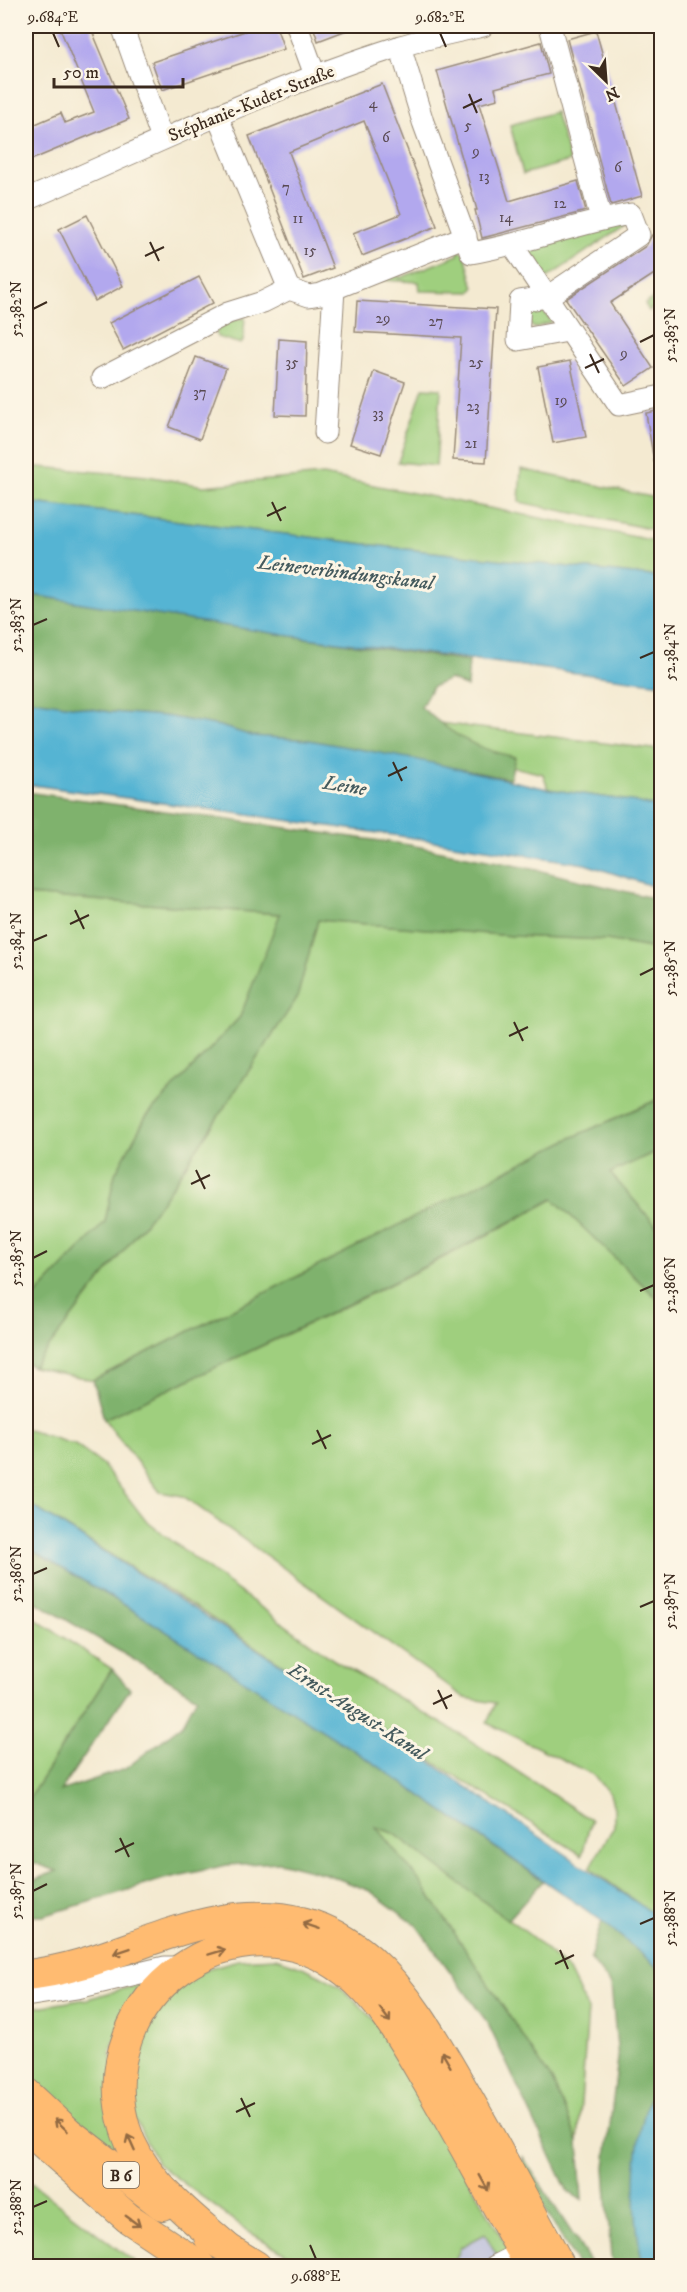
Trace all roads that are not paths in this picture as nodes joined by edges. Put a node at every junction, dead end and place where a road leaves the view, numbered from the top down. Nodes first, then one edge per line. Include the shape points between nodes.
1 (122, 26) edge
2 (297, 26) edge
3 (483, 26) edge
4 (550, 26) edge
5 (400, 46) junction
6 (315, 75) junction
7 (217, 115) junction
8 (162, 139) junction
9 (26, 200) edge
10 (601, 219) junction
11 (466, 236) junction
12 (513, 246) junction
13 (289, 289) junction
14 (334, 289) junction
15 (547, 297) junction
16 (568, 331) junction
17 (102, 378) dead end
18 (662, 396) edge
19 (325, 433) dead end
20 (182, 1967) junction
21 (26, 1975) edge
22 (26, 1996) edge
23 (26, 2092) edge
24 (26, 2128) edge
25 (226, 2247) junction
26 (526, 2259) edge
27 (200, 2266) edge
28 (256, 2266) edge
29 (495, 2266) edge
30 (560, 2266) edge

1 - 8 street
2 - 6 street
3 - 5 street, Stéphanie-Kuder-Straße
4 - 10 street
5 - 6 street, Stéphanie-Kuder-Straße
5 - 11 street via 423,122
6 - 7 street, Stéphanie-Kuder-Straße
7 - 8 street, Stéphanie-Kuder-Straße
7 - 13 street
8 - 9 street, Stéphanie-Kuder-Straße
10 - 12 street
10 - 15 street via 631,214 639,235
11 - 12 street via 471,253
11 - 14 street
12 - 15 street
13 - 14 street via 309,297
13 - 17 street via 228,313
14 - 19 street
15 - 16 street
15 - 16 street via 520,301 519,340
16 - 18 street via 619,405
20 - 22 street via 165,1967
25 -> 20 highway via 158,2185 137,2157 119,2101 118,2076 134,2020 148,1999
20 -> 26 highway via 208,1954 257,1943 297,1948 346,1972 369,1993 401,2037
30 -> 21 highway via 429,2030 393,1980 345,1939 294,1920 257,1917 218,1921 92,1961
25 -> 23 highway, B 6 via 144,2193 68,2132
24 -> 27 highway, B 6 via 128,2218
25 - 28 highway, B 6
26 - 29 street

